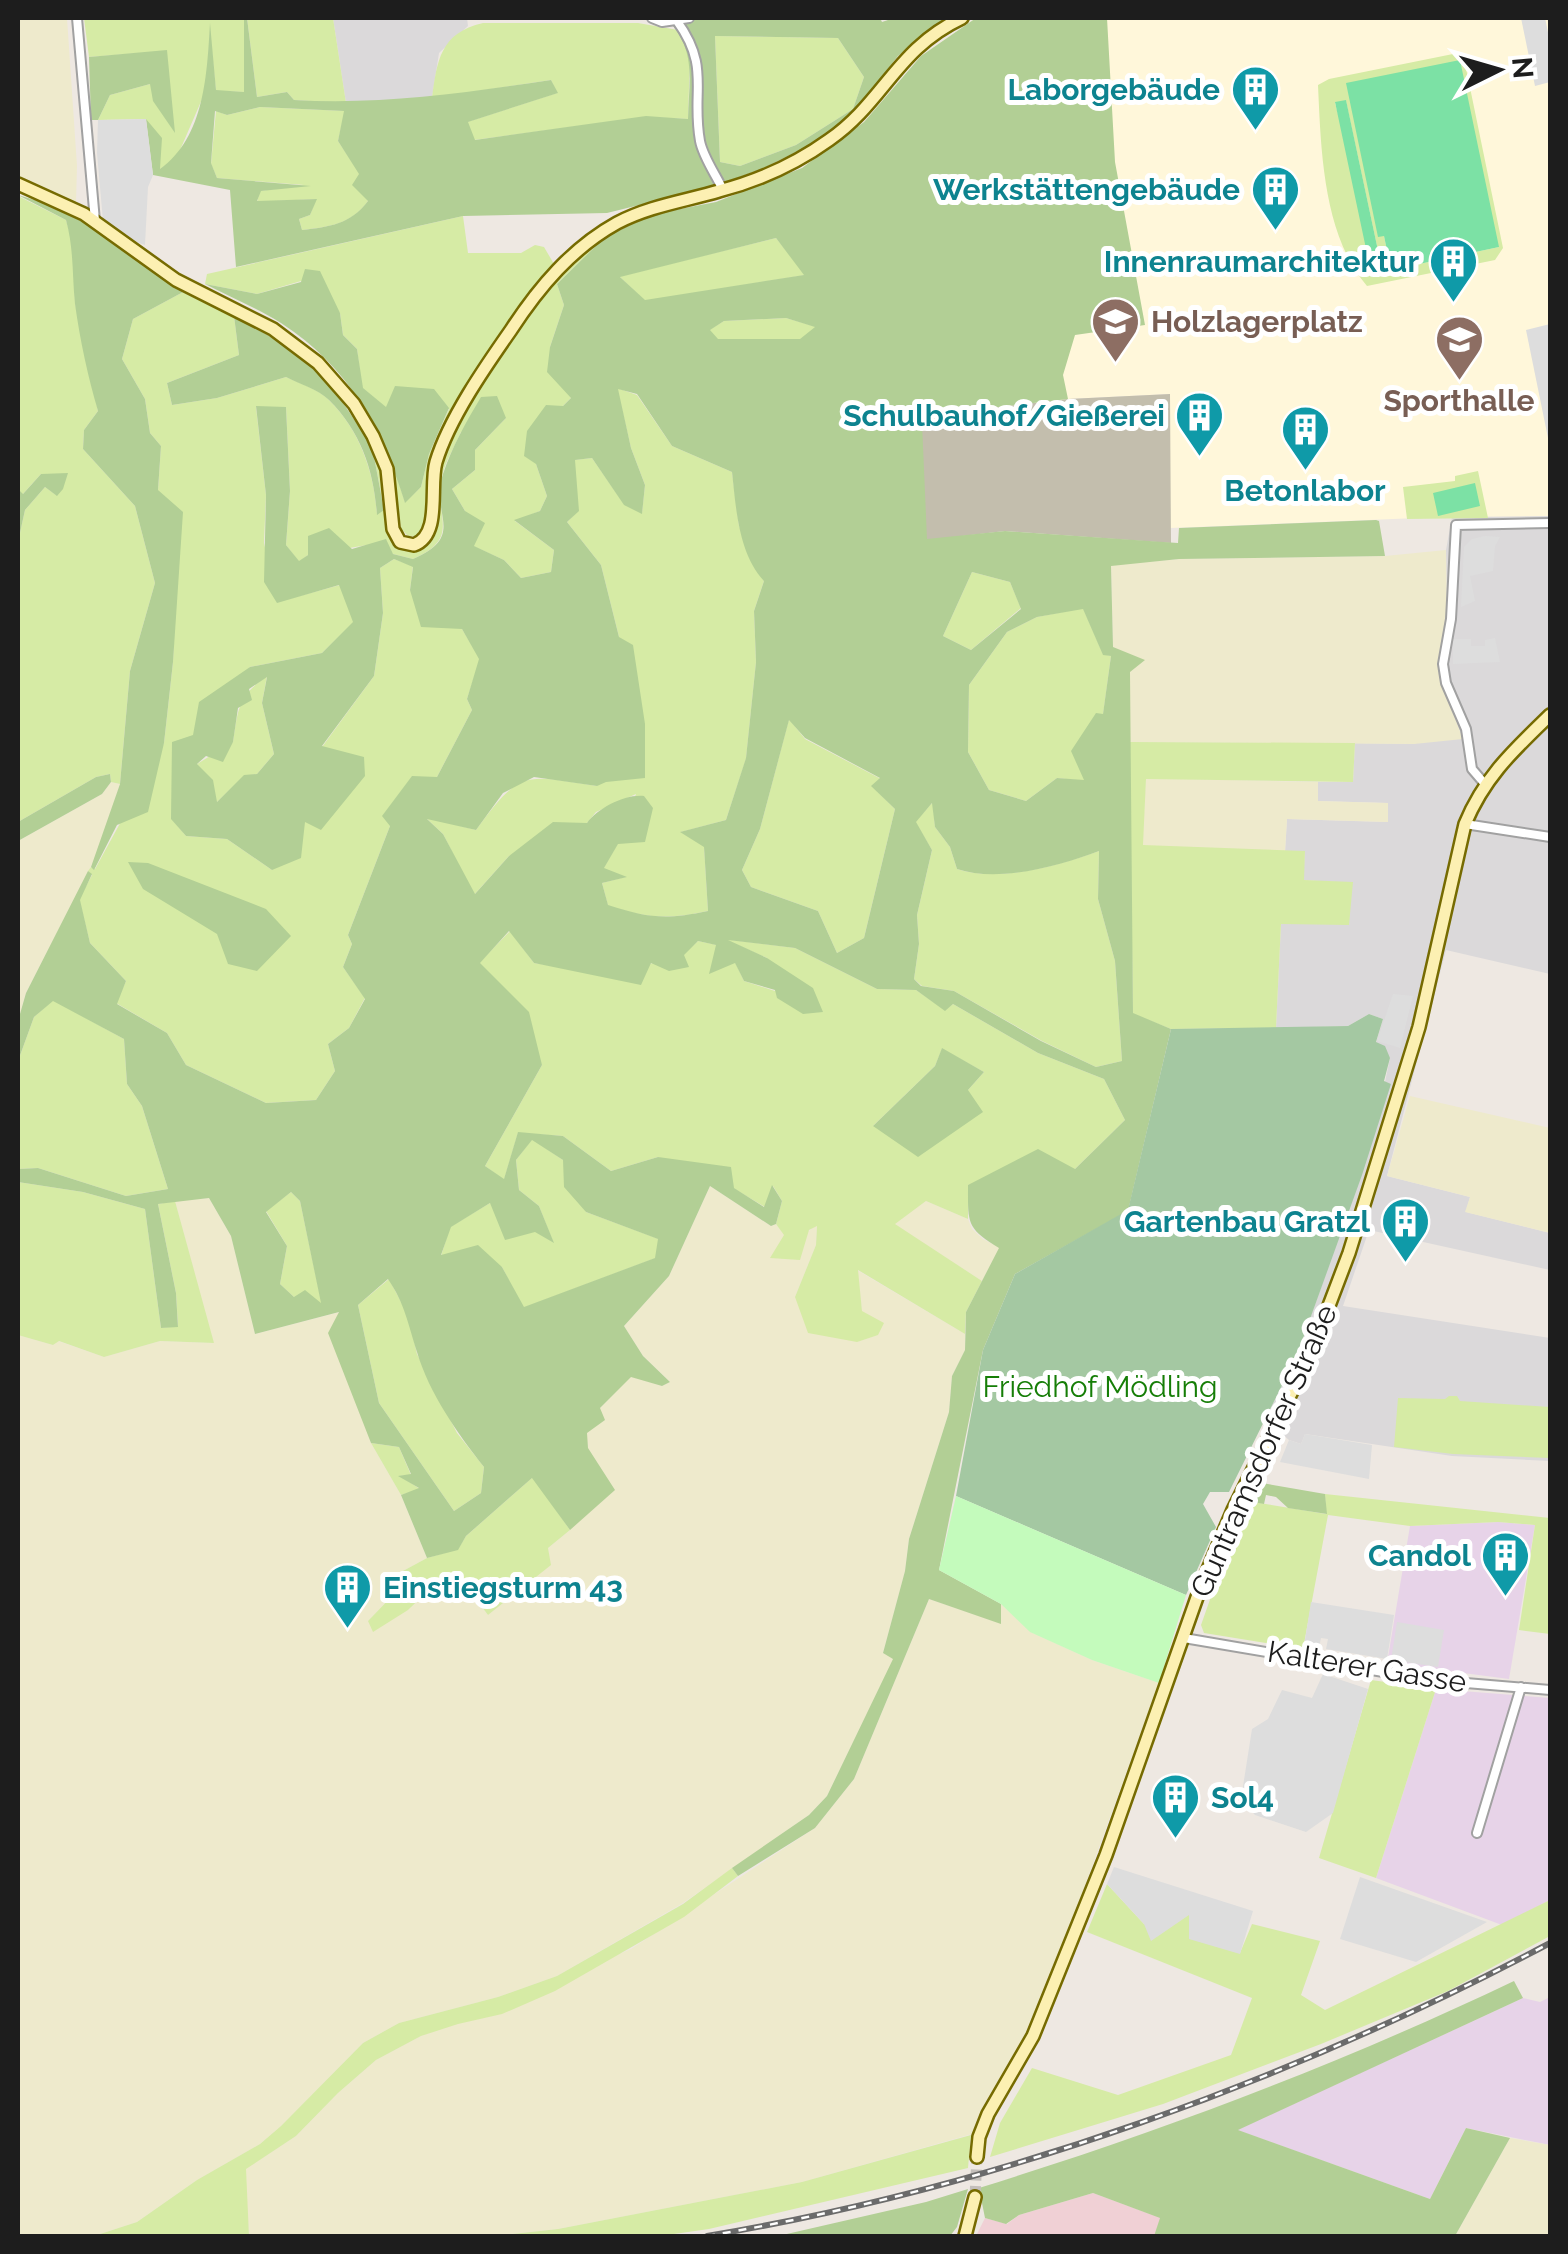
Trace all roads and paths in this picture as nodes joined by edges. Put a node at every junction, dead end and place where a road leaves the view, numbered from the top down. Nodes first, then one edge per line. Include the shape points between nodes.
1 (78, 18) edge
2 (652, 18) edge
3 (690, 18) edge
4 (962, 18) edge
5 (677, 21) junction
6 (18, 184) edge
7 (723, 190) junction
8 (95, 221) junction
9 (1550, 524) edge
10 (1550, 714) edge
11 (1484, 783) junction
12 (1465, 824) junction
13 (1550, 837) edge
14 (1184, 1638) junction
15 (1521, 1687) junction
16 (1550, 1690) edge
17 (1476, 1833) dead end
18 (977, 2158) tunnel mouth
19 (975, 2197) tunnel mouth
20 (965, 2236) edge

1 - 8 street
2 - 5 street
3 - 5 street
4 - 7 street via 913,49 858,118 828,142
5 - 7 street via 698,61 700,143
6 - 8 street
7 - 8 street via 620,222 583,244 554,273 450,430 435,466 430,528 414,545 396,536 380,452 330,375 273,329 176,280
9 - 11 street via 1456,525 1443,664 1472,769
10 - 11 street, Guntramsdorfer Straße
11 - 12 street, Guntramsdorfer Straße
12 - 13 street
12 - 14 street, Guntramsdorfer Straße via 1419,1027 1349,1253 1312,1353 1232,1510
14 - 15 street, Kalterer Gasse via 1430,1680
14 - 18 street, Guntramsdorfer Straße via 1076,1930 1033,2036 988,2114
15 - 16 street, Kalterer Gasse
15 - 17 street
19 - 20 street

